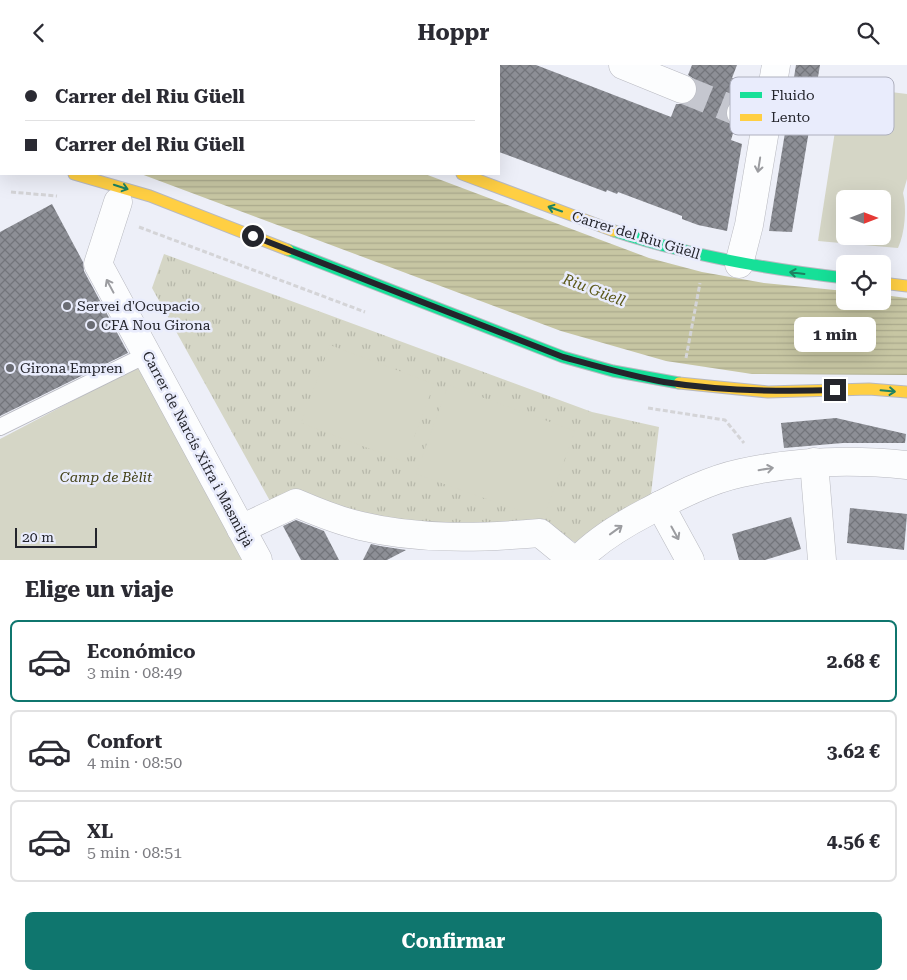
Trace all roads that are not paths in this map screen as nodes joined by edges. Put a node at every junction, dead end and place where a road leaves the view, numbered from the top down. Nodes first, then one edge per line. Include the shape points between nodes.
1 (623, 65) edge
2 (682, 89) tunnel mouth
3 (764, 135) edge
4 (77, 175) edge
5 (465, 175) edge
6 (118, 202) dead end
7 (739, 264) junction
8 (836, 277) edge
9 (891, 284) edge
10 (907, 286) edge
11 (146, 355) junction
12 (907, 393) edge
13 (0, 427) edge
14 (814, 463) junction
15 (907, 465) edge
16 (660, 505) junction
17 (241, 529) junction
18 (258, 560) edge
19 (573, 560) edge
20 (578, 560) edge
21 (690, 560) edge
22 (822, 560) edge

1 - 2 street
3 -> 7 street
4 -> 12 street via 150,196 563,357 613,371 682,384 768,392 869,389
7 -> 5 street, Carrer del Riu Güell via 650,242
11 -> 6 street, Carrer de Narcís Xifra i Masmitjà via 98,265
8 -> 7 street, Carrer del Riu Güell
9 - 10 street
11 - 13 lane
11 - 17 street, Carrer de Narcís Xifra i Masmitjà
14 - 15 street via 843,461
16 -> 14 street via 683,493 740,473
14 - 22 street
20 -> 16 street via 623,525
16 -> 21 street
17 - 18 street, Carrer de Narcís Xifra i Masmitjà
17 - 19 street via 296,503 361,527 476,537 540,533

